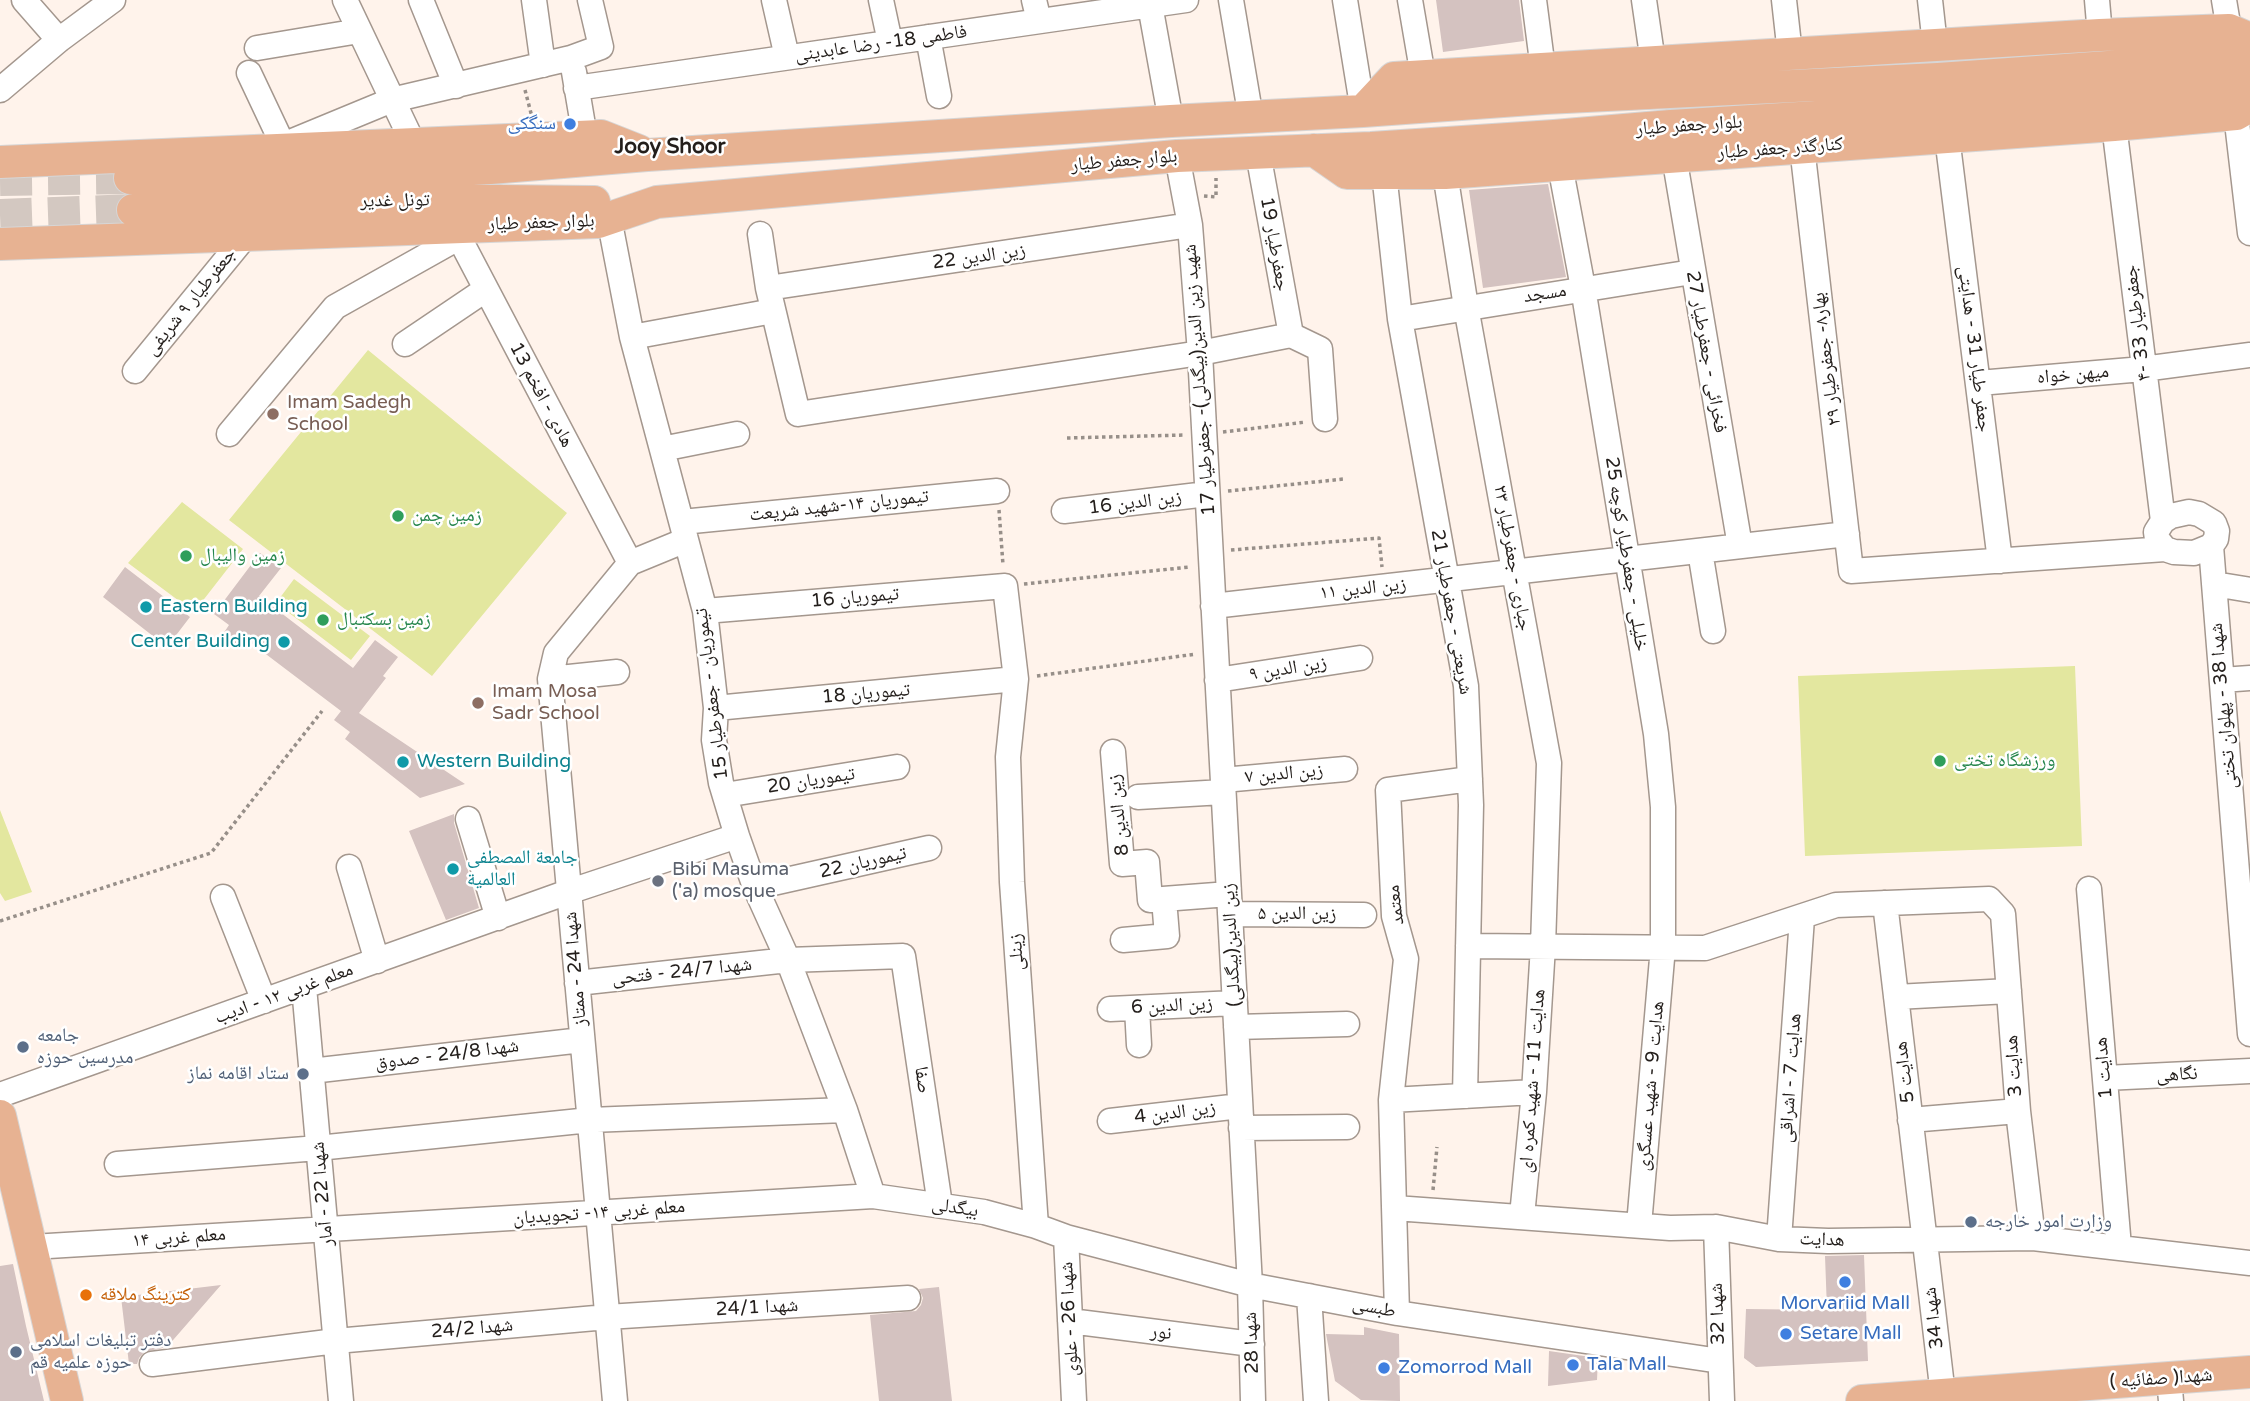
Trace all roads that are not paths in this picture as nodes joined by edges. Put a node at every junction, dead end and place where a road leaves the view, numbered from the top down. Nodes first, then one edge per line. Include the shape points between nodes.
1 (24, 0) edge
2 (113, 0) edge
3 (345, 0) edge
4 (421, 0) edge
5 (534, 0) edge
6 (590, 0) edge
7 (774, 0) edge
8 (881, 0) edge
9 (1184, 0) edge
10 (1231, 0) edge
11 (1345, 0) edge
12 (1410, 0) edge
13 (1534, 0) edge
14 (1644, 0) edge
15 (1784, 0) edge
16 (1930, 0) edge
17 (2096, 0) edge
18 (1150, 5) junction
19 (1037, 10) edge
20 (2234, 23) edge
21 (359, 31) junction
22 (2100, 35) junction
23 (928, 37) junction
24 (59, 40) junction
25 (890, 43) junction
26 (1935, 45) junction
27 (257, 48) dead end
28 (1790, 54) junction
29 (787, 57) junction
30 (2250, 57) edge
31 (571, 58) junction
32 (1653, 62) junction
33 (532, 68) junction
34 (1543, 69) junction
35 (249, 73) dead end
36 (1423, 76) junction
37 (456, 86) junction
38 (2250, 86) edge
39 (576, 88) junction
40 (0, 90) edge
41 (939, 96) dead end
42 (392, 100) junction
43 (2243, 110) edge
44 (1363, 111) junction
45 (1251, 118) junction
46 (1171, 121) junction
47 (2114, 125) junction
48 (584, 137) junction
49 (1947, 137) junction
50 (414, 145) junction
51 (1802, 147) junction
52 (1314, 150) junction
53 (1258, 153) junction
54 (647, 155) junction
55 (1177, 156) junction
56 (1674, 156) junction
57 (0, 162) edge
58 (1560, 165) junction
59 (490, 168) joint
60 (1384, 173) junction
61 (1445, 173) junction
62 (130, 178) tunnel mouth
63 (657, 202) junction
64 (134, 210) tunnel mouth
65 (609, 218) junction
66 (1190, 225) junction
67 (456, 232) junction
68 (248, 233) junction
69 (2250, 233) edge
70 (760, 234) dead end
71 (0, 244) edge
72 (1692, 272) junction
73 (1583, 288) junction
74 (485, 290) junction
75 (771, 300) junction
76 (1466, 307) junction
77 (1400, 319) junction
78 (1291, 335) junction
79 (632, 337) junction
80 (405, 344) dead end
81 (1200, 353) junction
82 (2250, 355) edge
83 (2143, 369) junction
84 (135, 371) dead end
85 (1979, 383) junction
86 (1325, 419) road end
87 (737, 433) dead end
88 (229, 434) dead end
89 (662, 449) junction
90 (997, 491) road end
91 (1207, 494) junction
92 (1064, 511) dead end
93 (2163, 521) junction
94 (684, 531) junction
95 (1847, 534) junction
96 (1740, 546) junction
97 (2211, 546) junction
98 (2165, 549) junction
99 (1700, 551) junction
100 (1627, 559) junction
101 (2000, 561) junction
102 (630, 563) junction
103 (1515, 572) junction
104 (1446, 579) junction
105 (2214, 584) junction
106 (1005, 586) joint
107 (2250, 590) edge
108 (1213, 606) junction
109 (705, 611) junction
110 (1713, 631) dead end
111 (1360, 658) dead end
112 (617, 672) dead end
113 (2250, 678) edge
114 (550, 679) junction
115 (1016, 679) junction
116 (1217, 680) junction
117 (2222, 680) junction
118 (716, 708) junction
119 (1113, 752) dead end
120 (897, 767) dead end
121 (1345, 769) dead end
122 (1470, 779) junction
123 (1223, 786) junction
124 (725, 795) junction
125 (1138, 797) dead end
126 (2241, 804) edge
127 (468, 819) dead end
128 (737, 836) junction
129 (929, 848) dead end
130 (349, 867) dead end
131 (755, 887) junction
132 (2089, 889) dead end
133 (568, 892) junction
134 (223, 897) dead end
135 (1164, 899) junction
136 (1885, 903) junction
137 (1229, 904) junction
138 (1364, 915) dead end
139 (498, 918) junction
140 (1802, 918) junction
141 (1123, 940) dead end
142 (1468, 946) junction
143 (1543, 946) junction
144 (1663, 947) junction
145 (904, 956) joint
146 (788, 960) junction
147 (377, 961) junction
148 (577, 983) junction
149 (304, 987) junction
150 (2009, 991) junction
151 (1896, 996) junction
152 (264, 1001) junction
153 (1137, 1008) junction
154 (1110, 1009) dead end
155 (1235, 1015) junction
156 (1347, 1024) dead end
157 (2250, 1034) edge
158 (582, 1040) junction
159 (1139, 1045) dead end
160 (311, 1071) junction
161 (2250, 1071) edge
162 (2105, 1078) junction
163 (1535, 1092) junction
164 (0, 1095) edge
165 (1465, 1096) junction
166 (1391, 1100) junction
167 (845, 1110) junction
168 (2018, 1111) junction
169 (0, 1116) edge
170 (1241, 1117) junction
171 (590, 1120) junction
172 (1910, 1120) junction
173 (1110, 1121) dead end
174 (1347, 1127) dead end
175 (318, 1148) junction
176 (117, 1164) dead end
177 (873, 1196) junction
178 (940, 1205) junction
179 (1395, 1208) junction
180 (599, 1213) junction
181 (1522, 1216) junction
182 (1639, 1225) junction
183 (1036, 1226) junction
184 (1716, 1227) junction
185 (326, 1229) junction
186 (1066, 1237) junction
187 (2033, 1238) junction
188 (1779, 1239) junction
189 (1925, 1241) junction
190 (32, 1247) junction
191 (2119, 1247) junction
192 (2250, 1263) edge
193 (1250, 1285) junction
194 (1309, 1296) junction
195 (908, 1298) dead end
196 (1397, 1313) junction
197 (607, 1317) junction
198 (1070, 1321) junction
199 (336, 1341) junction
200 (1252, 1345) junction
201 (1720, 1361) junction
202 (152, 1364) dead end
203 (2250, 1372) edge
204 (2170, 1390) edge
205 (1943, 1395) junction
206 (1900, 1400) edge
207 (67, 1401) edge
208 (341, 1401) edge
209 (615, 1401) edge
210 (1074, 1401) edge
211 (1253, 1401) edge
212 (1316, 1401) edge
213 (1722, 1401) edge
214 (1862, 1401) edge

1 - 24 street
2 - 24 street
3 - 21 street
4 - 37 street
5 - 33 street
6 - 31 street via 601,47
7 - 29 street
8 - 25 street
9 - 18 street, فاطمی 18- رضا عابدینی
10 - 45 street
11 - 44 street
12 - 36 street
13 - 34 street
14 - 32 street
15 - 28 street
16 - 26 street
17 - 22 street
18 - 19 street, فاطمی 18- رضا عابدینی
18 - 46 street
19 - 23 street, فاطمی 18- رضا عابدینی
20 - 22 main road
21 - 27 street
21 - 42 street
22 - 26 main road
23 - 25 street, فاطمی 18- رضا عابدینی
23 - 41 street
24 - 40 street
25 - 29 street, فاطمی 18- رضا عابدینی
26 - 28 main road
28 - 32 main road
29 - 39 street, فاطمی 18- رضا عابدینی
30 - 44 main road, بلوار جعفر طیار
31 - 33 street
31 - 39 street
32 - 34 main road
33 - 37 street
34 - 36 main road
35 - 42 street via 283,145
36 - 44 main road via 1394,78
37 - 42 street
38 - 52 main road, بلوار جعفر طیار
39 - 48 street
42 - 50 street
43 - 47 main road, کنارگذر جعفر طیار
43 - 69 street
44 - 45 main road, بلوار جعفر طیار
45 - 46 main road, بلوار جعفر طیار
46 - 54 main road, بلوار جعفر طیار
46 - 55 main road
47 - 49 main road, کنارگذر جعفر طیار
47 - 83 street, ۴- جعفرطیار 33
48 - 50 main road, بلوار جعفر طیار
48 - 54 main road, بلوار جعفر طیار via 601,136
49 - 51 main road, کنارگذر جعفر طیار
49 - 85 street, جعفر طیار 31 - هدایتی
50 - 57 main road, بلوار جعفر طیار
51 - 56 main road, کنارگذر جعفر طیار
51 - 95 street, بهار۸- جعفرطیار ۲۹
52 - 53 main road, بلوار جعفر طیار
52 - 60 main road, کنارگذر جعفر طیار via 1348,173
53 - 55 main road, بلوار جعفر طیار
53 - 78 street, جعفرطیار 19
54 - 59 main road, بلوار جعفر طیار
55 - 63 main road, بلوار جعفر طیار
55 - 66 street, شهید زین الدین(بیگدلی)- جعفرطیار 17
56 - 58 main road, کنارگذر جعفر طیار
56 - 72 street, فخرائی - جعفرطیار 27
58 - 61 main road, کنارگذر جعفر طیار
58 - 73 street, خلیلی - جعفرطیار کوچه 25
59 - 62 main road, تونل غدیر
60 - 61 main road, کنارگذر جعفر طیار
60 - 77 street, شریعتی - جعفرطیار 21
61 - 76 street, جباری - جعفرطیار ۲۳
63 - 64 main road, تونل غدیر via 405,200
63 - 65 main road, بلوار جعفر طیار
65 - 67 main road, بلوار جعفر طیار
65 - 79 street, تیموریان - جعفرطیار 15
66 - 75 street, زین الدین 22
66 - 81 street, شهید زین الدین(بیگدلی)- جعفرطیار 17
67 - 68 main road, بلوار جعفر طیار
67 - 74 street, هادی - افخم 13
67 - 88 street via 335,307
68 - 71 main road, بلوار جعفر طیار
68 - 84 street, جعفرطیار ۹ شریفی
70 - 75 street
72 - 73 street, مسجد
72 - 96 street, فخرائی - جعفرطیار 27
73 - 76 street, مسجد
73 - 100 street, خلیلی - جعفرطیار کوچه 25
74 - 80 street
74 - 102 street, هادی - افخم 13
75 - 79 street, زین الدین 22
75 - 81 street via 798,414
76 - 77 street, مسجد
76 - 103 street, جباری - جعفرطیار ۲۳
77 - 104 street, شریعتی - جعفرطیار 21
78 - 81 street
78 - 86 street via 1320,349
79 - 89 street, تیموریان - جعفرطیار 15
81 - 91 street, شهید زین الدین(بیگدلی)- جعفرطیار 17
82 - 83 street, میهن خواه
83 - 85 street, میهن خواه
83 - 93 street, ۴- جعفرطیار 33
85 - 101 street, جعفر طیار 31 - هدایتی
87 - 89 street
89 - 94 street, تیموریان - جعفرطیار 15
90 - 94 street, تیموریان ۱۴-شهید شریعت
91 - 92 street, زین الدین 16
91 - 108 street, شهید زین الدین(بیگدلی)- جعفرطیار 17
93 - 97 street via 2189,512 2208,518 2217,531
93 - 98 street via 2156,532
94 - 102 street, تیموریان ۱۴-شهید شریعت
94 - 109 street, تیموریان - جعفرطیار 15
95 - 96 street, زین الدین ۱۱
95 - 101 street, بهار۸- جعفرطیار ۲۹ via 1851,571
96 - 99 street, زین الدین ۱۱
97 - 98 street via 2184,554
97 - 105 street, شهدا 38 - پهلوان تختی
98 - 101 street
99 - 100 street, زین الدین ۱۱
99 - 110 street
100 - 103 street, زین الدین ۱۱
100 - 144 street, خلیلی - جعفرطیار کوچه 25 via 1656,734 1663,807
102 - 114 street, شهدا 24 - ممتاز via 556,653
103 - 104 street, زین الدین ۱۱
103 - 143 street, جباری - جعفرطیار ۲۳ via 1549,763
104 - 108 street, زین الدین ۱۱
104 - 122 street, شریعتی - جعفرطیار 21 via 1466,686
105 - 107 street
105 - 117 street, شهدا 38 - پهلوان تختی
106 - 109 street, تیموریان 16
106 - 115 street, زینلی
108 - 116 street, زین الدین(بیگدلی)
109 - 118 street, تیموریان - جعفرطیار 15
111 - 116 street, زین الدین ۹
112 - 114 street
113 - 117 street
114 - 133 street, شهدا 24 - ممتاز
115 - 118 street, تیموریان 18
115 - 183 street, زینلی via 1008,757 1011,854
116 - 123 street, زین الدین(بیگدلی)
117 - 126 street, شهدا 38 - پهلوان تختی
118 - 124 street, تیموریان - جعفرطیار 15 via 714,740
119 - 135 street, زین الدین 8 via 1122,864 1147,862 1150,900
120 - 124 street, تیموریان 20
121 - 123 street, زین الدین ۷
122 - 142 street, شریعتی - جعفرطیار 21
122 - 166 street, معتمد via 1388,790 1394,916 1406,959
123 - 125 street, زین الدین ۷
123 - 137 street, زین الدین(بیگدلی)
124 - 128 street, تیموریان - جعفرطیار 15
126 - 157 street, شهدا 38 - پهلوان تختی
127 - 139 street
128 - 131 street, تیموریان - جعفرطیار 15
128 - 133 street, معلم غربی ۱۲ - ادیب
129 - 131 street, تیموریان 22
130 - 147 street
131 - 146 street, تیموریان - جعفرطیار 15
132 - 162 street, هدایت 1
133 - 139 street, معلم غربی ۱۲ - ادیب
133 - 148 street, شهدا 24 - ممتاز
134 - 152 street
135 - 137 street
135 - 141 street via 1167,936
136 - 140 street via 1836,905
136 - 150 street, هدایت 3 via 1989,899 2003,914
136 - 151 street, هدایت 5
137 - 138 street, زین الدین ۵
137 - 155 street, زین الدین(بیگدلی)
139 - 147 street, معلم غربی ۱۲ - ادیب
140 - 144 street via 1705,948
140 - 188 street, هدایت 7 - اشراقی
142 - 143 street
142 - 165 street, شریعتی - جعفرطیار 21
143 - 144 street
143 - 163 street, هدایت 11 - شهید کمره ای
144 - 182 street, هدایت 9 - شهید عسگری
145 - 146 street, شهدا 24/7 - فتحی
145 - 178 street, صفا
146 - 148 street, شهدا 24/7 - فتحی
146 - 167 street, تیموریان - جعفرطیار 15
147 - 149 street, معلم غربی ۱۲ - ادیب
148 - 158 street, شهدا 24 - ممتاز
149 - 152 street, معلم غربی ۱۲ - ادیب
149 - 160 street, شهدا 22 - آمار
150 - 151 street
150 - 168 street, هدایت 3
151 - 172 street, هدایت 5
152 - 164 street, معلم غربی ۱۲ - ادیب
153 - 154 street, زین الدین 6
153 - 155 street, زین الدین 6
153 - 159 street
155 - 156 street, زین الدین 6
155 - 170 street, زین الدین(بیگدلی)
158 - 160 street, شهدا 24/8 - صدوق
158 - 171 street, شهدا 24 - ممتاز
160 - 175 street, شهدا 22 - آمار
161 - 162 street, نگاهی
162 - 191 street, هدایت 1
163 - 165 street
163 - 181 street, هدایت 11 - شهید کمره ای
165 - 166 street
166 - 179 street, معتمد
167 - 171 street
167 - 177 street, تیموریان - جعفرطیار 15
168 - 172 street
168 - 187 street, هدایت 3
169 - 190 main road
170 - 173 street, زین الدین 4
170 - 174 street, زین الدین 4
170 - 193 street, زین الدین(بیگدلی)
171 - 175 street
171 - 180 street, شهدا 24 - ممتاز
172 - 189 street, هدایت 5
175 - 176 street
175 - 185 street, شهدا 22 - آمار
177 - 178 street, بیگدلی
177 - 180 street, معلم غربی ۱۴- تجویدیان
178 - 183 street, بیگدلی
179 - 181 street, هدایت
179 - 196 street, معتمد
180 - 185 street, معلم غربی ۱۴- تجویدیان
180 - 197 street, شهدا 24 - ممتاز
181 - 182 street, هدایت
182 - 184 street, هدایت
183 - 186 street, طبسی
184 - 188 street, هدایت
184 - 201 street, شهدا 32
185 - 190 street, معلم غربی ۱۴
185 - 199 street, شهدا 22 - آمار
186 - 193 street, طبسی
186 - 198 street, شهدا 26 - علوی
187 - 189 street, هدایت
187 - 191 street, هدایت
188 - 189 street, هدایت
189 - 205 street, شهدا 34
190 - 207 main road
191 - 192 street, هدایت
193 - 194 street, طبسی
193 - 200 street, شهدا 28
194 - 196 street, طبسی
194 - 212 street
195 - 197 street, شهدا 24/1
196 - 201 street, طبسی
197 - 199 street, شهدا 24/2
197 - 209 street, شهدا 24 - ممتاز
198 - 200 street, نور
198 - 210 street, شهدا 26 - علوی
199 - 202 street, شهدا 24/2
199 - 208 street, شهدا 22 - آمار
200 - 211 street, شهدا 28
201 - 213 street, شهدا 32
203 - 204 main road, شهدا( صفائیه )
204 - 205 main road, شهدا( صفائیه )
205 - 206 main road, شهدا( صفائیه )
206 - 214 main road, شهدا( صفائیه )

